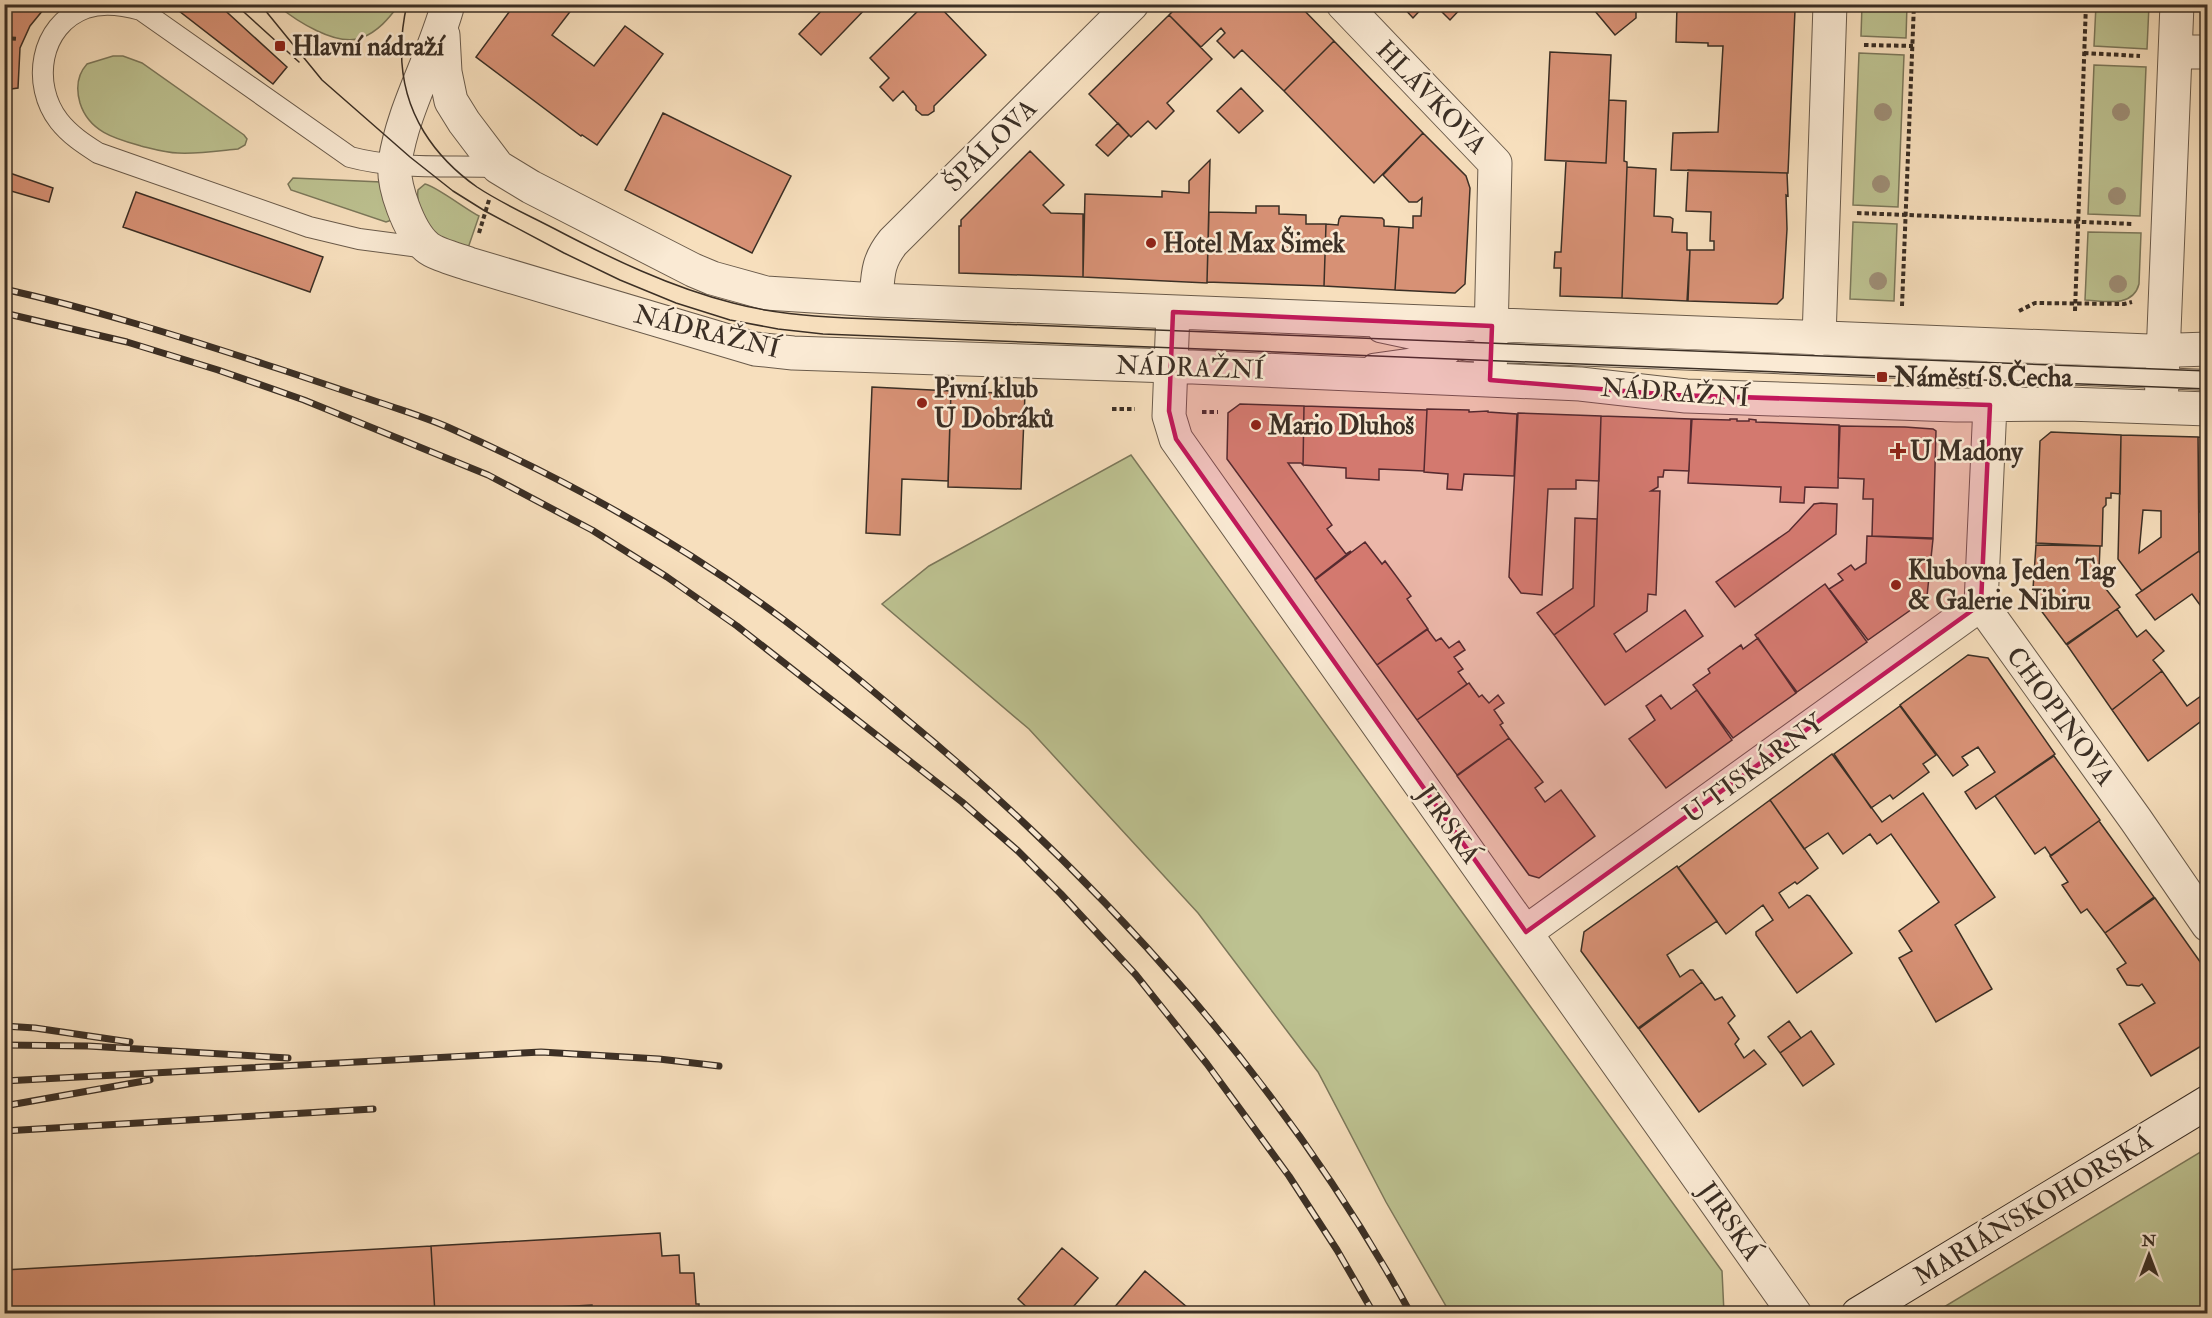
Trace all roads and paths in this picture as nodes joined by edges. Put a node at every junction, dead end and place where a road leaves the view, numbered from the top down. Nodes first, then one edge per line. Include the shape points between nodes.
1 (1132, 4) edge
2 (1343, 4) edge
3 (1830, 4) edge
4 (1914, 4) edge
5 (2086, 4) edge
6 (2177, 4) edge
7 (446, 14) edge
8 (4, 38) edge
9 (18, 39) dead end
10 (1860, 45) dead end
11 (1912, 46) junction
12 (2084, 53) junction
13 (2177, 54) edge
14 (395, 164) junction
15 (498, 167) junction
16 (1853, 212) dead end
17 (1906, 215) junction
18 (2078, 221) junction
19 (2140, 224) dead end
20 (427, 248) junction
21 (469, 264) junction
22 (2140, 297) dead end
23 (876, 300) junction
24 (2075, 304) junction
25 (1902, 306) dead end
26 (2075, 311) dead end
27 (1173, 312) junction
28 (1819, 339) junction
29 (2208, 349) edge
30 (1485, 352) junction
31 (2006, 359) junction
32 (1170, 366) junction
33 (2162, 379) junction
34 (2208, 380) edge
35 (1990, 405) junction
36 (2208, 409) edge
37 (1981, 604) junction
38 (2208, 925) edge
39 (1526, 932) junction
40 (2208, 1102) edge
41 (1795, 1314) edge
42 (1858, 1314) edge

1 - 23 street, ŠPÁLOVA via 893,242 878,268
2 - 30 street, HLÁVKOVA via 1495,163
3 - 28 street
4 - 11 path
5 - 12 path
6 - 13 street
7 - 14 street, NÁDRAŽNÍ via 411,105
7 - 15 street, NÁDRAŽNÍ via 445,72 452,101
8 - 9 path
10 - 11 path
11 - 17 path
12 - 13 path
12 - 18 path
13 - 33 street
14 - 15 lane
14 - 20 street, NÁDRAŽNÍ via 405,214
14 - 20 lane via 364,161 338,150 141,10 105,5 86,8 57,28 49,40 42,73 49,103 71,134 99,153 309,227 359,239
15 - 21 path
15 - 23 street, NÁDRAŽNÍ via 624,236 712,278 766,293
16 - 17 path
17 - 18 path
17 - 25 path
18 - 19 path
18 - 24 path
20 - 21 street, NÁDRAŽNÍ
21 - 32 street, NÁDRAŽNÍ via 755,349
22 - 24 path via 2124,304
23 - 27 street, NÁDRAŽNÍ
24 - 26 path
24 - 31 path via 2035,303 2019,309 2018,325
27 - 30 street, NÁDRAŽNÍ via 1316,319
27 - 32 street, JIRSKÁ
28 - 30 street, NÁDRAŽNÍ
28 - 31 street, NÁDRAŽNÍ
29 - 33 street, NÁDRAŽNÍ
30 - 31 lane
30 - 32 street, NÁDRAŽNÍ via 1314,373
30 - 35 street, NÁDRAŽNÍ via 1580,384 1672,395
31 - 33 street, NÁDRAŽNÍ
31 - 35 street
32 - 39 street, JIRSKÁ via 1169,416 1176,439
33 - 34 lane
33 - 35 street, NÁDRAŽNÍ via 2068,404
33 - 36 street, NÁDRAŽNÍ
35 - 37 street
37 - 38 street, CHOPINOVA
37 - 39 street, U TISKÁRNY
39 - 41 street, JIRSKÁ
40 - 42 street, MARIÁNSKOHORSKÁ

